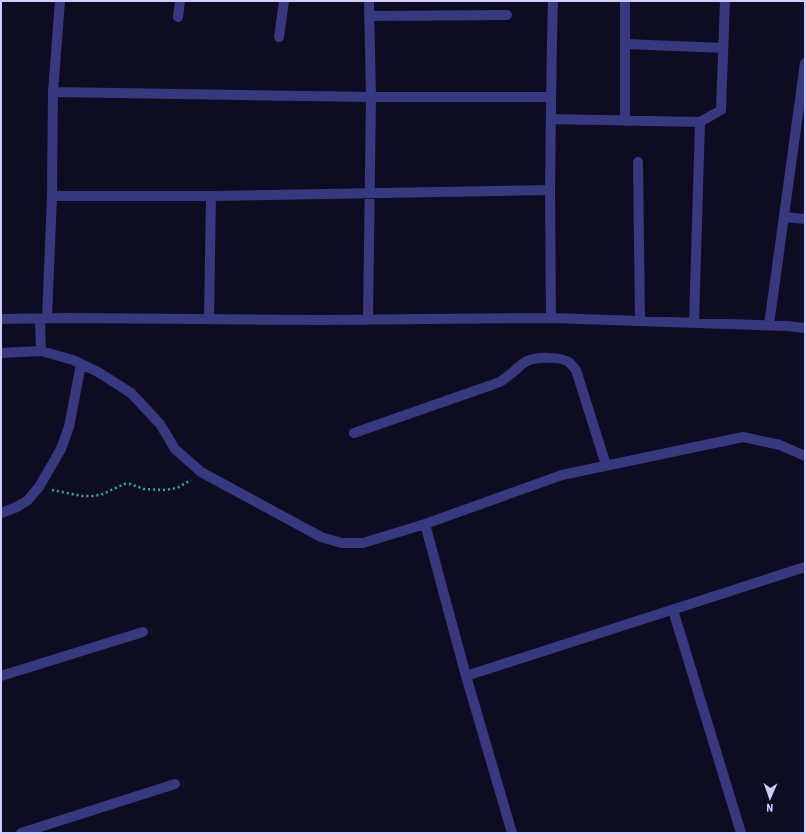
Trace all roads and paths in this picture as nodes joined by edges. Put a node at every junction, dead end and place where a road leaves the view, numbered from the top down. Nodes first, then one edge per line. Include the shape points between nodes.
1 (60, 1) edge
2 (180, 1) edge
3 (284, 1) edge
4 (369, 1) edge
5 (552, 1) edge
6 (624, 1) edge
7 (725, 1) edge
8 (507, 15) dead end
9 (369, 16) junction
10 (178, 17) dead end
11 (279, 37) dead end
12 (625, 44) junction
13 (723, 48) junction
14 (805, 63) edge
15 (53, 92) junction
16 (372, 97) junction
17 (550, 97) junction
18 (551, 119) junction
19 (625, 121) junction
20 (700, 122) junction
21 (638, 162) dead end
22 (550, 190) junction
23 (369, 194) junction
24 (52, 196) junction
25 (211, 196) junction
26 (784, 217) junction
27 (805, 219) edge
28 (44, 318) junction
29 (551, 318) junction
30 (1, 319) edge
31 (209, 319) junction
32 (368, 319) junction
33 (640, 321) junction
34 (694, 323) junction
35 (769, 325) junction
36 (805, 328) edge
37 (41, 351) junction
38 (1, 353) edge
39 (81, 364) junction
40 (354, 433) dead end
41 (805, 456) edge
42 (606, 465) junction
43 (201, 472) junction
44 (40, 487) junction
45 (1, 513) edge
46 (425, 524) junction
47 (805, 567) edge
48 (673, 610) junction
49 (143, 632) dead end
50 (1, 676) edge
51 (466, 676) junction
52 (175, 784) dead end
53 (21, 833) edge
54 (512, 833) edge
55 (741, 833) edge

1 - 15 street
2 - 10 street
3 - 11 street
4 - 9 street
5 - 17 street
6 - 12 street
7 - 13 street
8 - 9 street
9 - 16 street
12 - 13 street
12 - 19 street
13 - 20 street via 721,110
14 - 26 street
15 - 16 street
15 - 24 street
16 - 17 street
16 - 23 street
17 - 18 street
18 - 19 street
18 - 22 street
19 - 20 street
20 - 34 street
21 - 33 street
22 - 23 street
22 - 29 street
23 - 25 street
23 - 32 street
24 - 25 street
24 - 28 street
25 - 31 street
26 - 27 street
26 - 35 street
28 - 30 street
28 - 31 street
28 - 37 street
29 - 32 street
29 - 33 street
31 - 32 street
33 - 34 street
34 - 35 street
35 - 36 street
37 - 38 street
37 - 39 street
39 - 43 street via 131,393 160,424 175,449
39 - 44 street via 69,427 61,449
40 - 42 street via 500,382 527,361 554,358 570,363 576,370
41 - 42 street via 780,445 743,437
42 - 46 street via 562,474
43 - 44 path via 190,482 166,490 144,489 124,484 103,494 82,496
43 - 46 street via 321,537 342,543 363,543
44 - 45 street via 28,500
46 - 51 street
47 - 48 street
48 - 51 street
48 - 55 street
49 - 50 street
51 - 54 street
52 - 53 street

